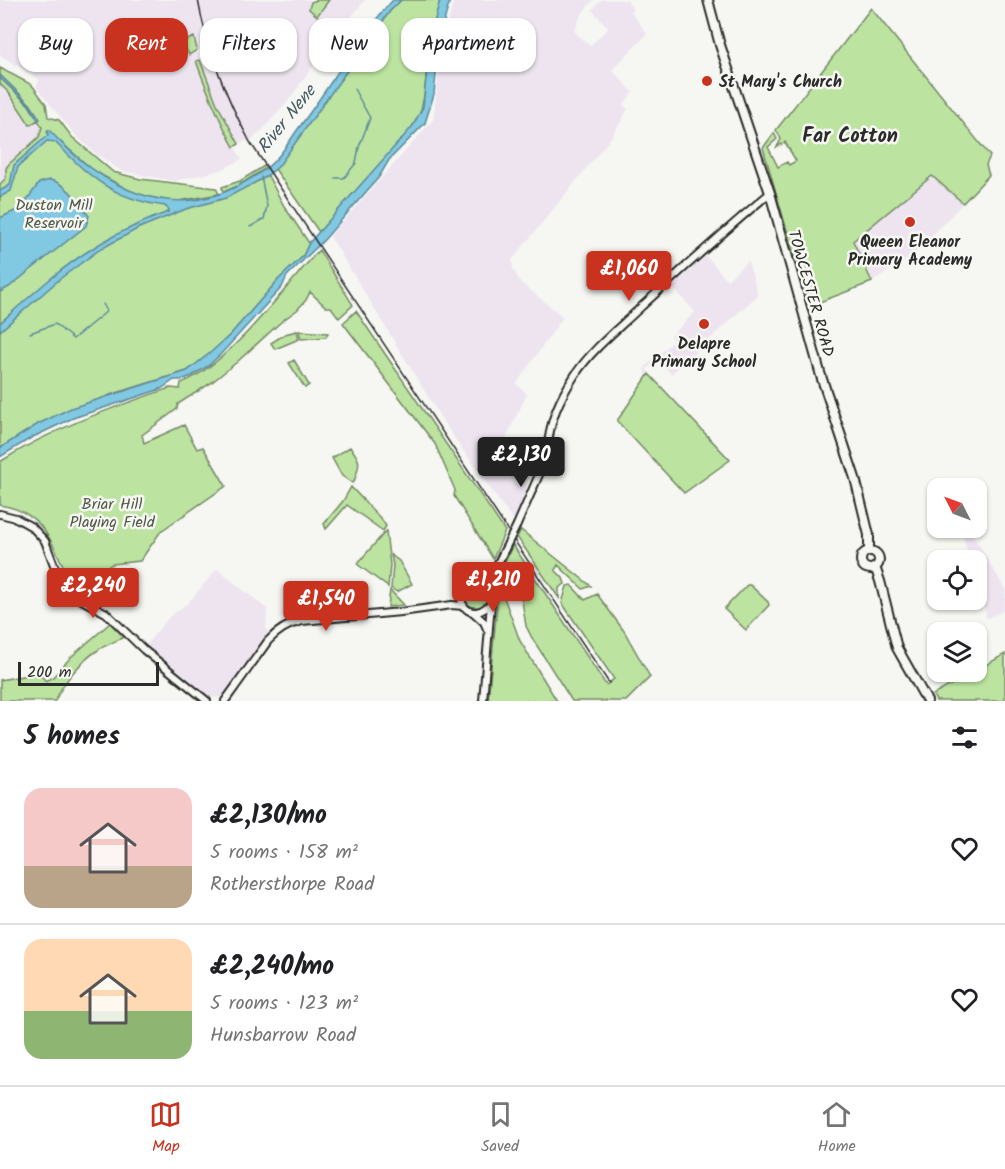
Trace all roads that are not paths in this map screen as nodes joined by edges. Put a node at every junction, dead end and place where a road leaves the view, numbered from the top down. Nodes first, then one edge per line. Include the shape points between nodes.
1 (710, 0) edge
2 (770, 193) junction
3 (548, 448) junction
4 (545, 461) junction
5 (0, 514) edge
6 (869, 551) junction
7 (496, 567) junction
8 (874, 567) junction
9 (482, 574) junction
10 (492, 586) junction
11 (460, 597) junction
12 (491, 603) junction
13 (452, 605) junction
14 (463, 606) junction
15 (473, 612) junction
16 (488, 632) junction
17 (207, 701) edge
18 (225, 701) edge
19 (483, 701) edge
20 (927, 701) edge

1 - 2 main road, TOWCESTER ROAD via 720,45
2 - 3 street via 588,359 550,423
2 - 6 main road, TOWCESTER ROAD via 821,376 855,478 869,535
3 - 4 street via 541,453
3 - 4 street via 554,450 555,456 553,461
4 - 7 street, bridge
5 - 17 street via 32,527 45,541 60,581 69,592 106,614
6 - 8 main road via 878,555
6 - 8 main road via 863,555 862,563 867,568
7 - 9 street
7 - 10 street
8 - 20 main road via 897,648
9 - 10 street
9 - 11 street via 463,582
10 - 12 street
11 - 13 street
11 - 14 street
12 - 15 street
12 - 16 street
13 - 14 street
13 - 18 street via 302,621 287,626 268,641
14 - 15 street
15 - 16 street
16 - 19 street

